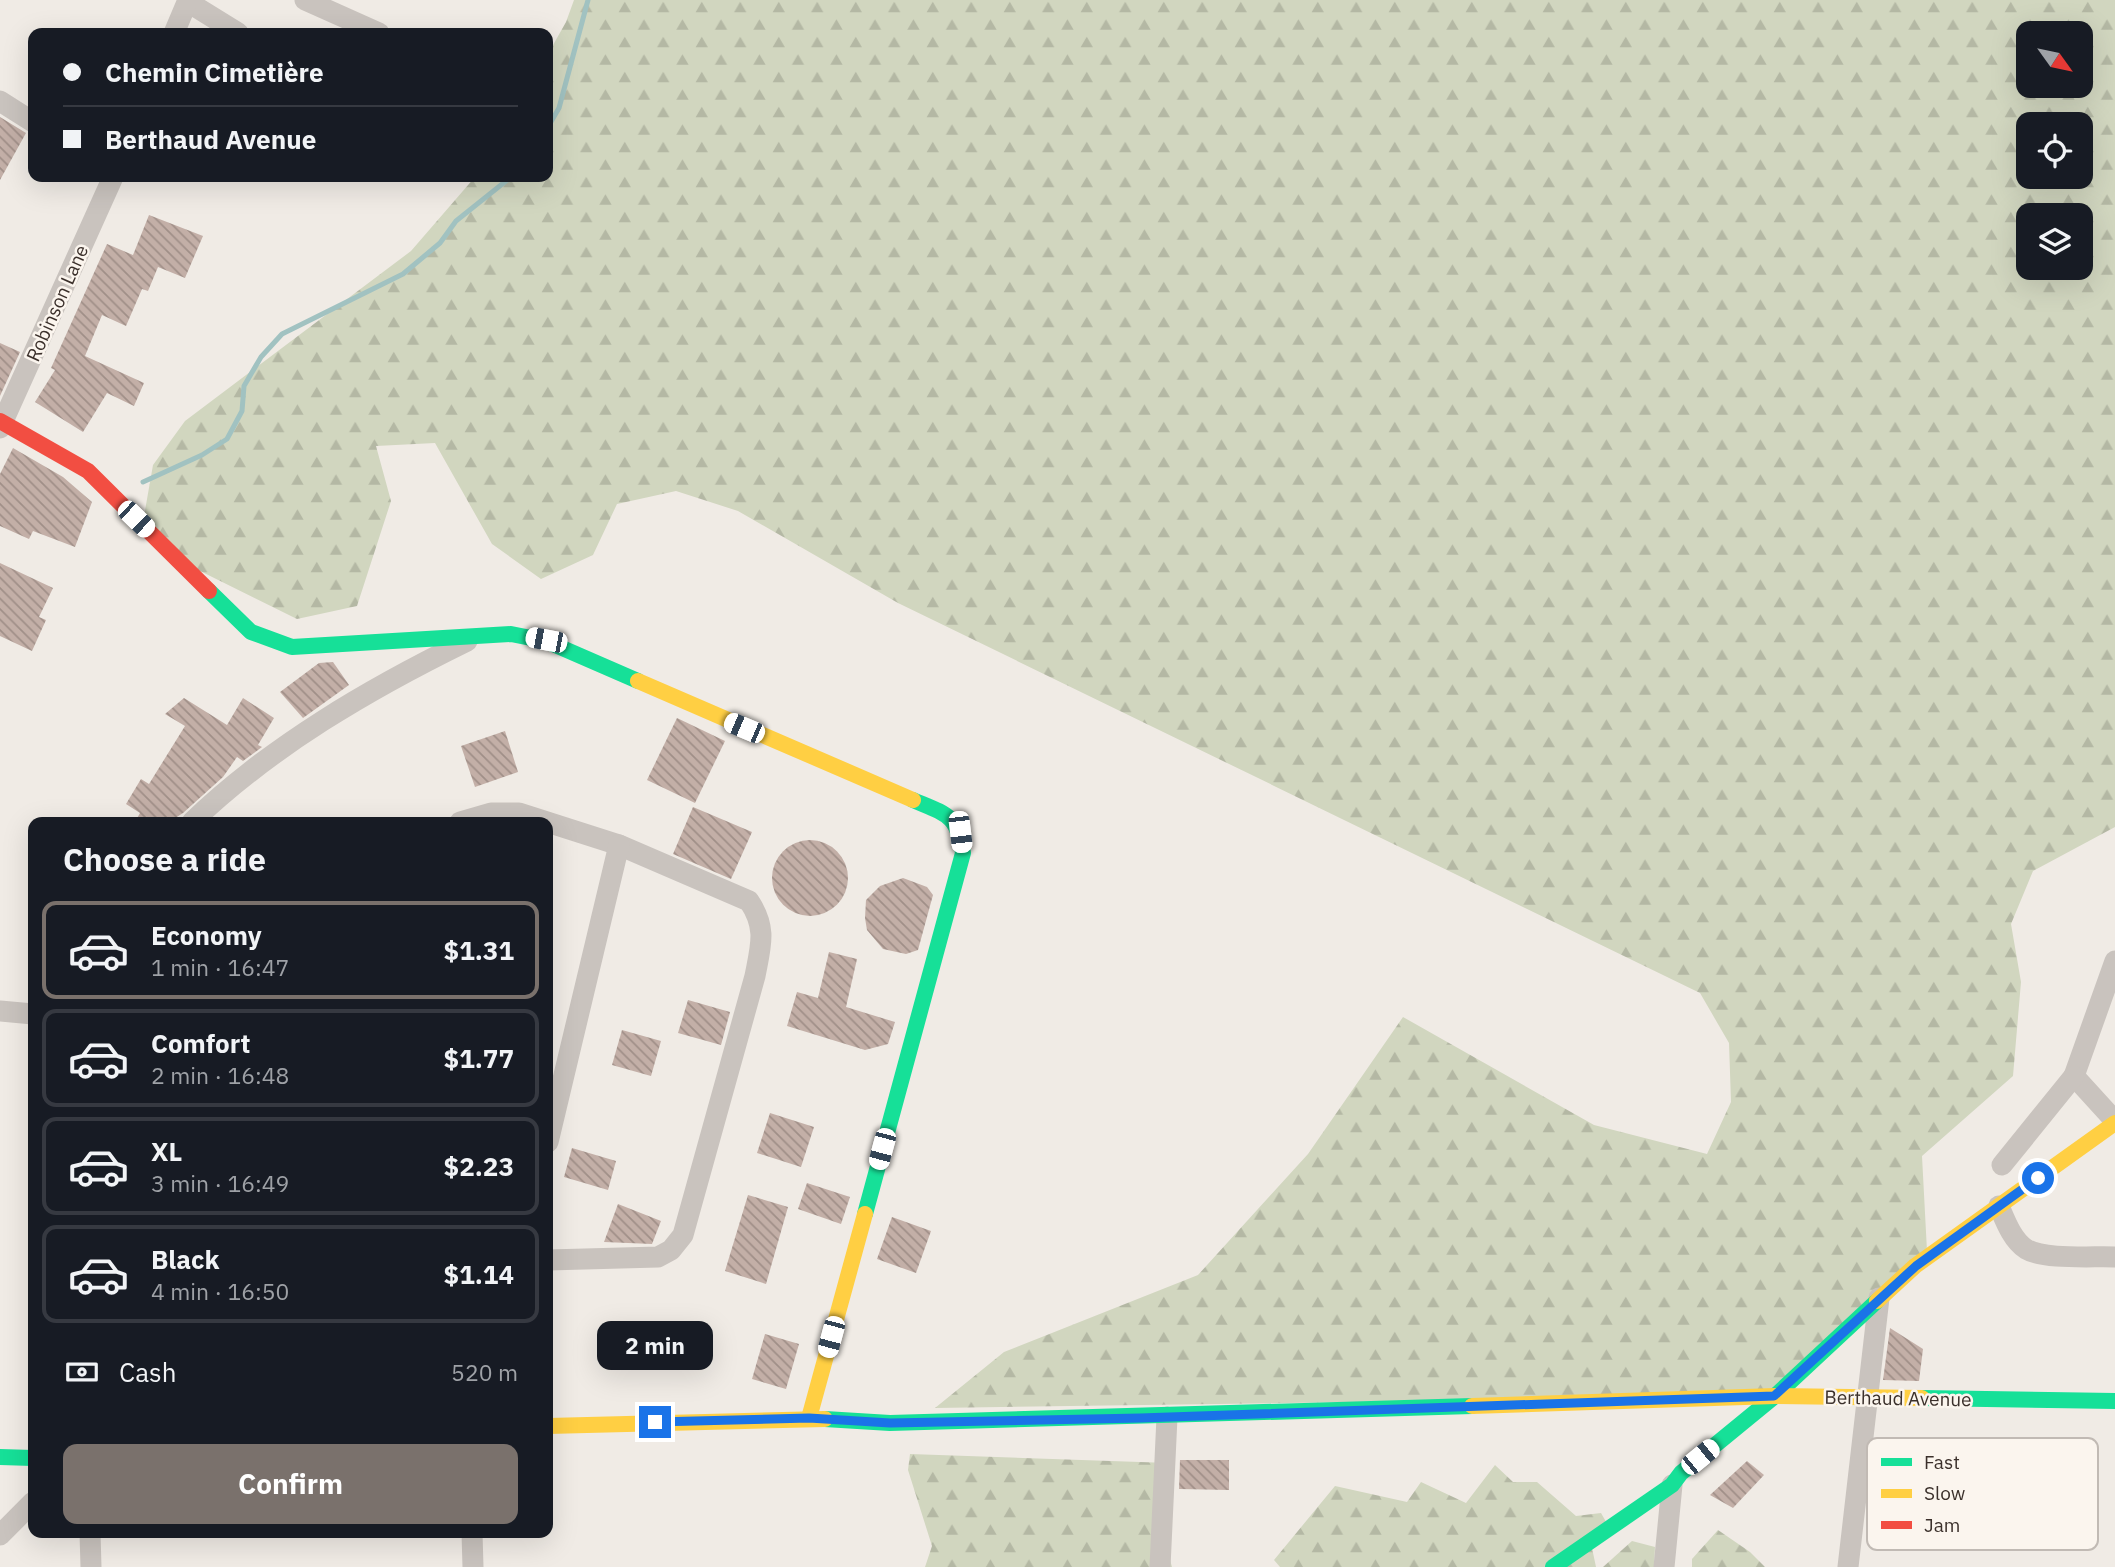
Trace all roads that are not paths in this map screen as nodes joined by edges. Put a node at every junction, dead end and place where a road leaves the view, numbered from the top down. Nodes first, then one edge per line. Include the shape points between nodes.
1 (305, 0) edge
2 (188, 1) edge
3 (348, 9) edge
4 (176, 28) edge
5 (230, 28) edge
6 (373, 28) edge
7 (0, 101) edge
8 (28, 119) edge
9 (111, 182) edge
10 (1, 424) edge
11 (476, 636) junction
12 (197, 817) edge
13 (477, 817) edge
14 (532, 817) edge
15 (553, 824) edge
16 (619, 845) junction
17 (2115, 961) edge
18 (0, 1011) edge
19 (28, 1014) edge
20 (2074, 1076) junction
21 (553, 1121) edge
22 (2115, 1122) edge
23 (2002, 1165) dead end
24 (1999, 1206) junction
25 (2115, 1257) edge
26 (553, 1260) edge
27 (1879, 1298) junction
28 (1774, 1396) junction
29 (1866, 1398) junction
30 (2115, 1401) edge
31 (1167, 1417) junction
32 (809, 1418) junction
33 (553, 1426) edge
34 (0, 1457) edge
35 (28, 1458) edge
36 (1672, 1485) junction
37 (28, 1507) edge
38 (0, 1535) edge
39 (90, 1538) edge
40 (472, 1538) edge
41 (91, 1567) edge
42 (473, 1567) edge
43 (1160, 1567) edge
44 (1553, 1567) edge
45 (1664, 1567) edge
46 (1848, 1567) edge

1 - 3 street
2 - 4 street
2 - 5 street
3 - 6 street
7 - 8 street
9 - 10 street, Robinson Lane
10 - 11 street via 88,471 251,632 292,647
11 - 12 street via 349,705 233,783
11 - 32 street via 511,634 546,640 950,816 960,832 962,853
13 - 14 street via 519,813
15 - 16 street
16 - 21 street
16 - 26 street via 749,901 761,919 762,940 683,1235 658,1257
17 - 20 street
18 - 19 street
20 - 22 street
20 - 23 street
22 - 24 street
24 - 25 street via 2025,1249 2050,1255
24 - 27 street
27 - 28 street
27 - 29 street
28 - 29 street, Berthaud Avenue
28 - 31 street, Berthaud Avenue
28 - 36 street
29 - 30 street, Berthaud Avenue
29 - 46 street
31 - 32 street, Berthaud Avenue via 890,1423
31 - 43 street
32 - 33 street, Berthaud Avenue
34 - 35 street
36 - 44 street
36 - 45 street
37 - 38 street
39 - 41 street
40 - 42 street

